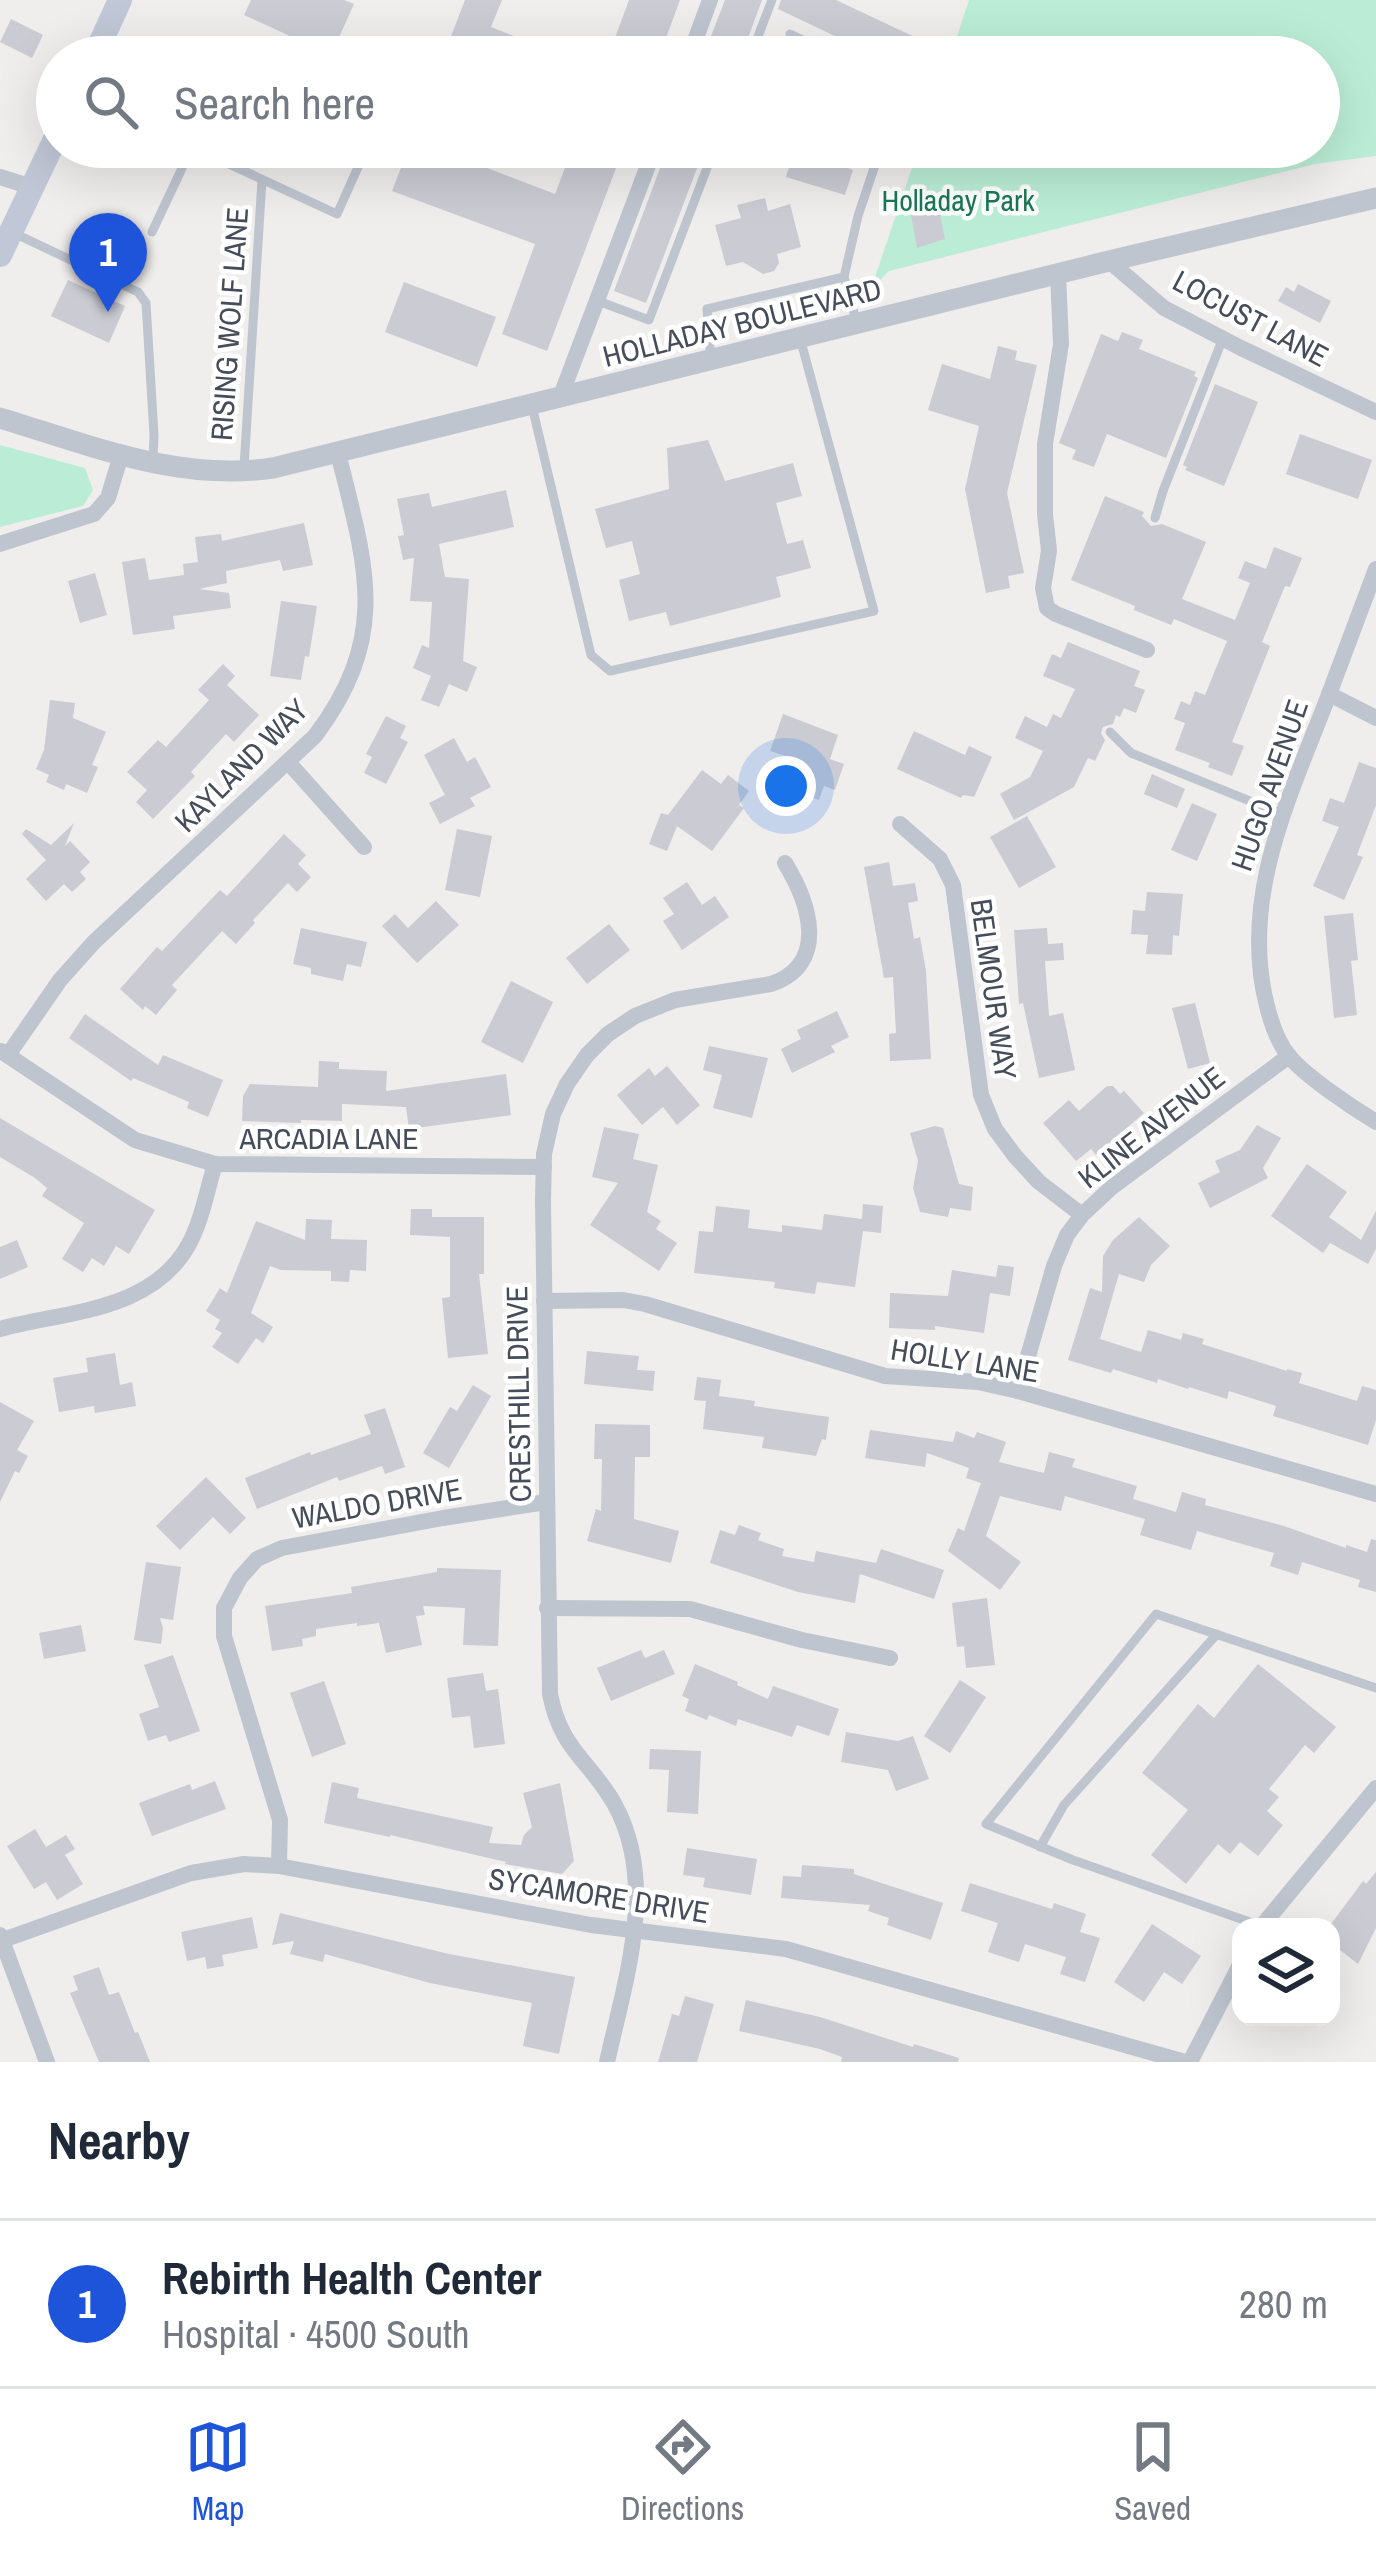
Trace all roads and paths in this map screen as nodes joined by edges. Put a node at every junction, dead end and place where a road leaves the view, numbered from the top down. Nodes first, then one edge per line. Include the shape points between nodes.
1 (120, 0) edge
2 (710, 0) edge
3 (772, 0) edge
4 (790, 34) dead end
5 (104, 36) edge
6 (697, 36) edge
7 (758, 36) edge
8 (794, 36) edge
9 (41, 168) edge
10 (182, 168) edge
11 (237, 168) edge
12 (358, 168) edge
13 (647, 168) edge
14 (708, 168) edge
15 (874, 168) edge
16 (0, 177) edge
17 (262, 180) junction
18 (32, 187) junction
19 (1376, 198) edge
20 (11, 232) junction
21 (152, 232) dead end
22 (0, 255) edge
23 (1108, 260) junction
24 (1058, 273) junction
25 (844, 277) junction
26 (598, 301) junction
27 (857, 324) junction
28 (800, 338) junction
29 (1222, 338) junction
30 (711, 360) junction
31 (560, 398) junction
32 (532, 405) junction
33 (1376, 412) edge
34 (0, 418) edge
35 (338, 453) junction
36 (121, 455) junction
37 (153, 464) junction
38 (243, 472) junction
39 (1155, 518) dead end
40 (0, 544) edge
41 (1376, 568) edge
42 (1147, 650) dead end
43 (1329, 694) junction
44 (1376, 718) edge
45 (1110, 732) dead end
46 (288, 762) junction
47 (1282, 814) junction
48 (900, 824) dead end
49 (364, 847) dead end
50 (785, 863) dead end
51 (4, 1053) edge
52 (1288, 1056) junction
53 (1376, 1122) edge
54 (215, 1164) junction
55 (544, 1167) junction
56 (1082, 1215) junction
57 (544, 1301) junction
58 (0, 1329) edge
59 (1018, 1391) junction
60 (1376, 1494) edge
61 (546, 1502) junction
62 (547, 1607) junction
63 (1217, 1634) junction
64 (890, 1658) dead end
65 (1376, 1688) edge
66 (1376, 1788) edge
67 (1040, 1847) junction
68 (279, 1866) junction
69 (1236, 1918) edge
70 (1268, 1918) edge
71 (633, 1931) junction
72 (2, 1937) edge
73 (1232, 1980) edge
74 (47, 2062) edge
75 (607, 2062) edge
76 (1187, 2062) edge

1 - 5 main road
2 - 6 street
3 - 7 lane
4 - 8 lane
9 - 18 main road
10 - 21 lane
11 - 17 lane
12 - 17 lane via 337,214
13 - 26 street
14 - 26 lane via 649,320
15 - 25 lane
16 - 18 street
17 - 38 lane, RISING WOLF LANE
18 - 20 main road
19 - 23 street, HOLLADAY BOULEVARD
20 - 22 main road
20 - 37 lane via 138,292 146,303
23 - 24 street, HOLLADAY BOULEVARD
23 - 29 street, LOCUST LANE via 1164,308
24 - 27 street, HOLLADAY BOULEVARD
24 - 42 street via 1061,344 1045,444 1043,599 1056,614
25 - 27 lane
25 - 30 lane via 707,309
26 - 31 street
27 - 28 street, HOLLADAY BOULEVARD
28 - 30 street, HOLLADAY BOULEVARD
28 - 32 lane via 874,611 610,671 591,655
29 - 33 street, LOCUST LANE
29 - 39 lane
30 - 31 street, HOLLADAY BOULEVARD
31 - 32 street, HOLLADAY BOULEVARD
32 - 35 street, HOLLADAY BOULEVARD
34 - 36 street, HOLLADAY BOULEVARD
35 - 38 street, HOLLADAY BOULEVARD
35 - 46 street, KAYLAND WAY via 365,578 362,645 332,714
36 - 37 street, HOLLADAY BOULEVARD
36 - 40 street via 108,498 94,514
37 - 38 street, HOLLADAY BOULEVARD
41 - 43 street, HUGO AVENUE
43 - 44 street
43 - 47 street, HUGO AVENUE
45 - 47 lane via 1131,753
46 - 49 street
46 - 51 street, KAYLAND WAY via 94,942
47 - 52 street, HUGO AVENUE via 1258,939 1261,983
48 - 56 street, BELMOUR WAY via 940,859 953,885 981,1095 995,1129 1039,1182
50 - 55 street, CRESTHILL DRIVE via 810,922 797,966 771,984 663,1004 608,1034 559,1099
51 - 54 street, ARCADIA LANE via 135,1140
52 - 53 street, HUGO AVENUE
52 - 56 street, KLINE AVENUE
54 - 55 street, ARCADIA LANE
54 - 58 street via 189,1244 156,1283 110,1304
55 - 57 street, CRESTHILL DRIVE
56 - 59 street, KLINE AVENUE via 1054,1265
57 - 59 street, HOLLY LANE via 634,1301 885,1376
57 - 61 street, CRESTHILL DRIVE
59 - 60 street, HOLLY LANE
61 - 62 street, CRESTHILL DRIVE
61 - 68 street, WALDO DRIVE via 282,1548 239,1578 224,1608 224,1636 280,1820
62 - 64 street via 690,1609
62 - 71 street, CRESTHILL DRIVE via 556,1721 625,1830 636,1878
63 - 65 lane
63 - 67 lane via 1064,1805
63 - 67 lane via 1156,1614 986,1824
66 - 70 street
67 - 69 lane
68 - 71 street, SYCAMORE DRIVE
68 - 72 street, SYCAMORE DRIVE via 191,1873
71 - 75 street, CRESTHILL DRIVE
71 - 76 street, SYCAMORE DRIVE via 806,1954
72 - 74 street
73 - 76 street

